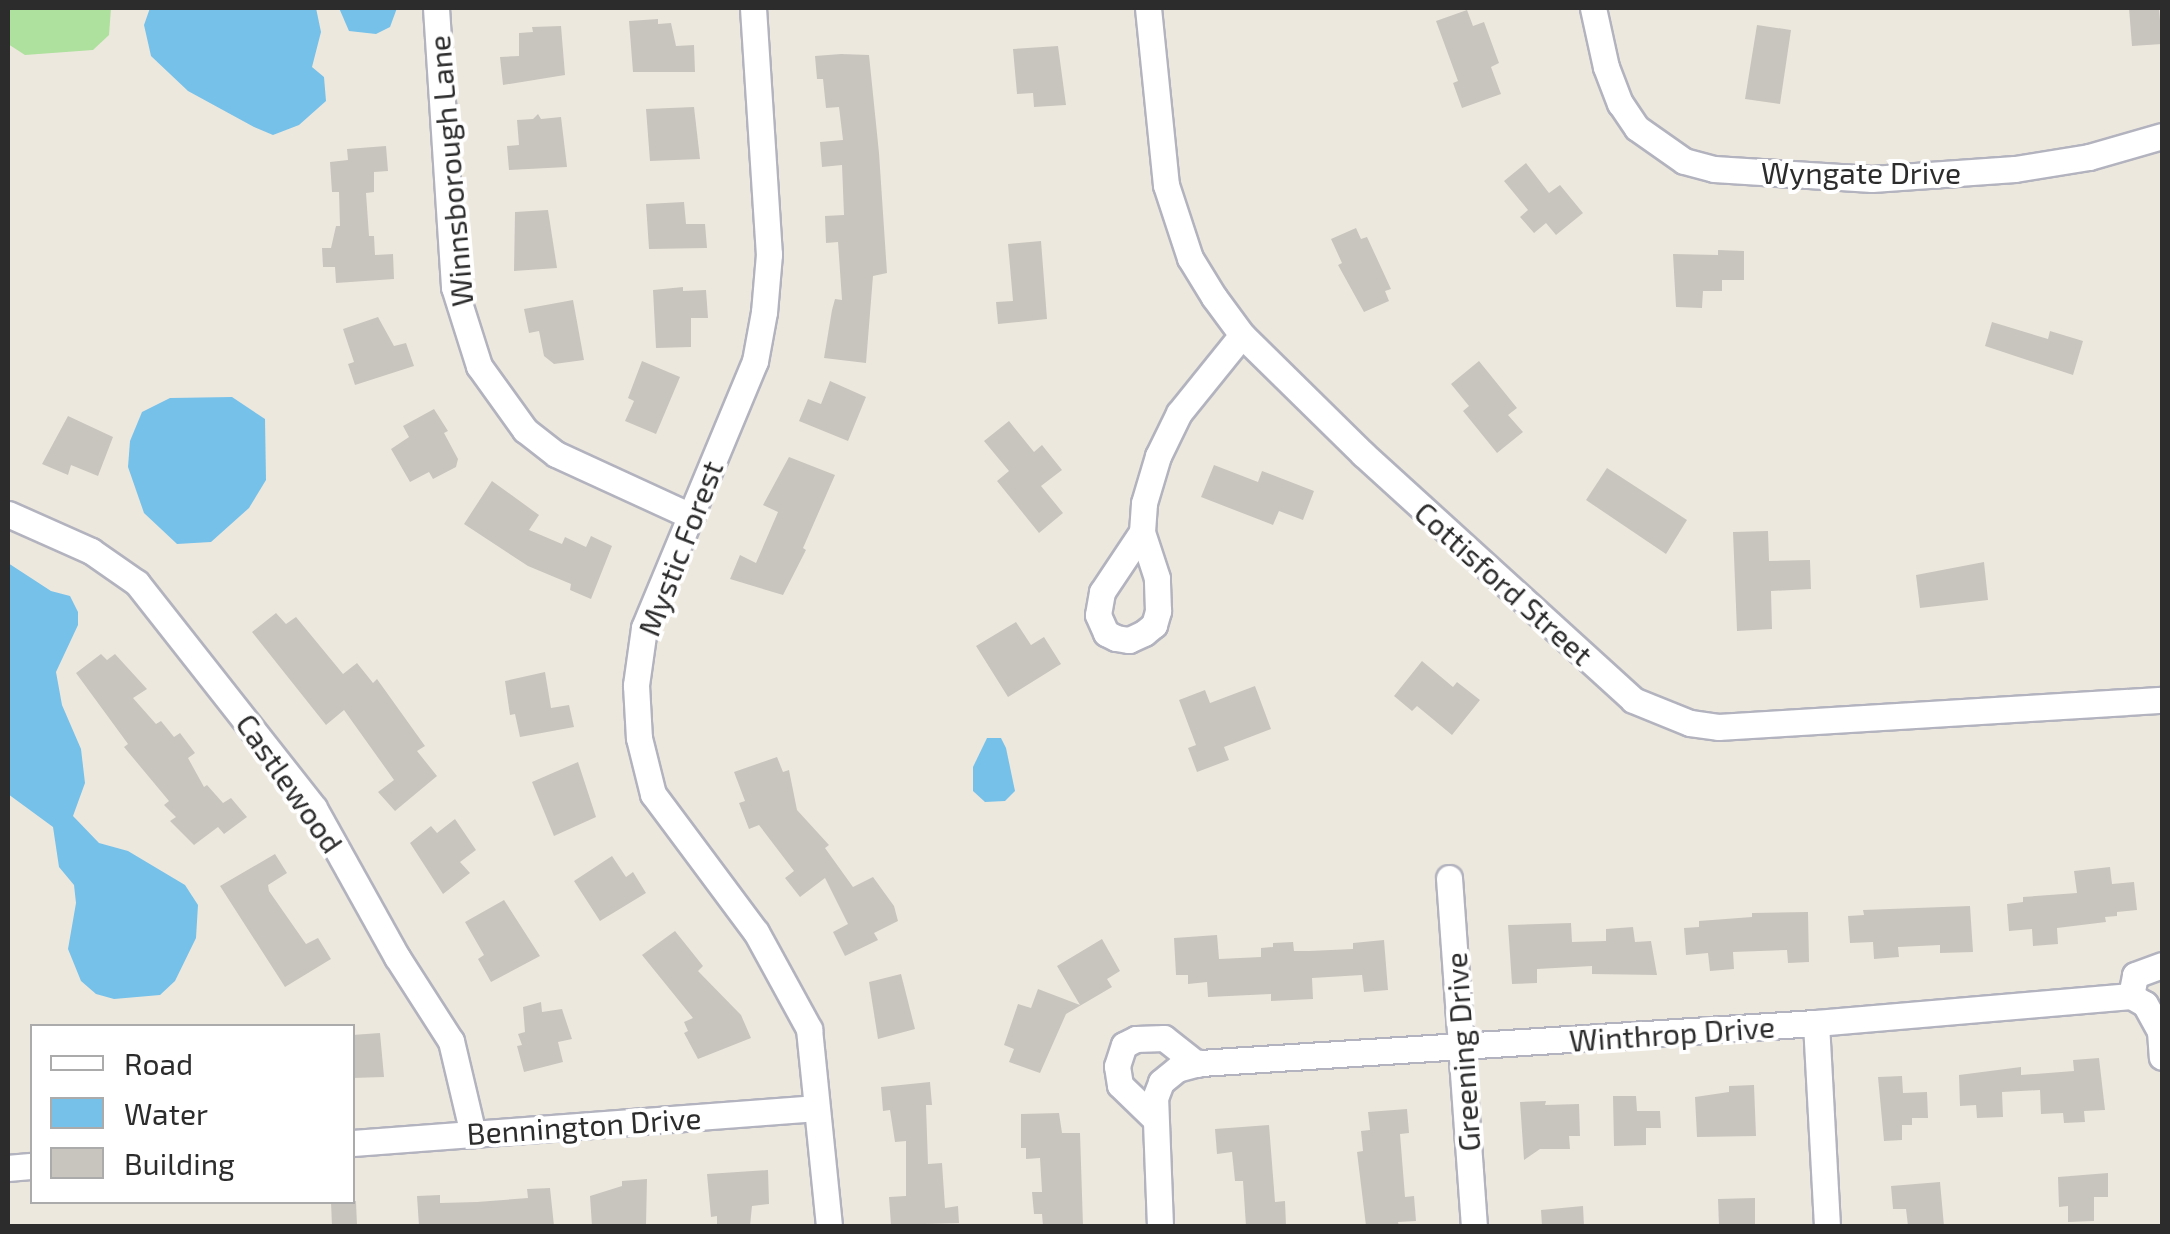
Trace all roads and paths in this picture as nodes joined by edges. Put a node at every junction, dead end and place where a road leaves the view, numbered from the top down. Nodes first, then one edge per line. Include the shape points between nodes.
1 (436, 8) edge
2 (752, 8) edge
3 (1148, 8) edge
4 (1593, 8) edge
5 (2162, 136) edge
6 (1242, 335) junction
7 (8, 514) edge
8 (690, 516) junction
9 (1142, 532) dead end
10 (2162, 700) edge
11 (1449, 878) dead end
12 (2162, 965) edge
13 (2138, 1000) junction
14 (1816, 1023) junction
15 (2162, 1039) edge
16 (1461, 1047) junction
17 (1197, 1064) junction
18 (816, 1108) junction
19 (1153, 1117) junction
20 (473, 1134) junction
21 (355, 1143) edge
22 (829, 1226) edge
23 (1160, 1226) edge
24 (1474, 1226) edge
25 (1827, 1226) edge

1 - 8 street, Winnsborough Lane via 454,287 479,366 525,430 556,454
2 - 8 street, Mystic Forest via 769,254 764,312 754,361
3 - 6 street, Cottisford Street via 1175,220 1190,258
4 - 5 street, Wyngate Drive via 1606,67 1637,128 1684,160 1714,169 1856,178 2015,169 2089,158
6 - 9 street via 1172,427 1144,504
6 - 10 street, Cottisford Street via 1546,624 1651,708 1718,727
7 - 20 street, Castlewood via 92,550 137,583 314,808 451,1041
8 - 18 street, Mystic Forest via 644,628 636,686 639,738 653,794 756,932 809,1029
11 - 16 street, Greening Drive
12 - 13 street via 2135,974
13 - 14 street, Winthrop Drive
13 - 15 street
14 - 16 street, Winthrop Drive
14 - 25 street
16 - 17 street, Winthrop Drive
16 - 24 street, Greening Drive
17 - 19 street, Winthrop Drive via 1162,1082
17 - 19 street via 1164,1038 1124,1045 1120,1084
18 - 20 street, Bennington Drive
18 - 22 street, Mystic Forest
19 - 23 street
20 - 21 street, Bennington Drive

